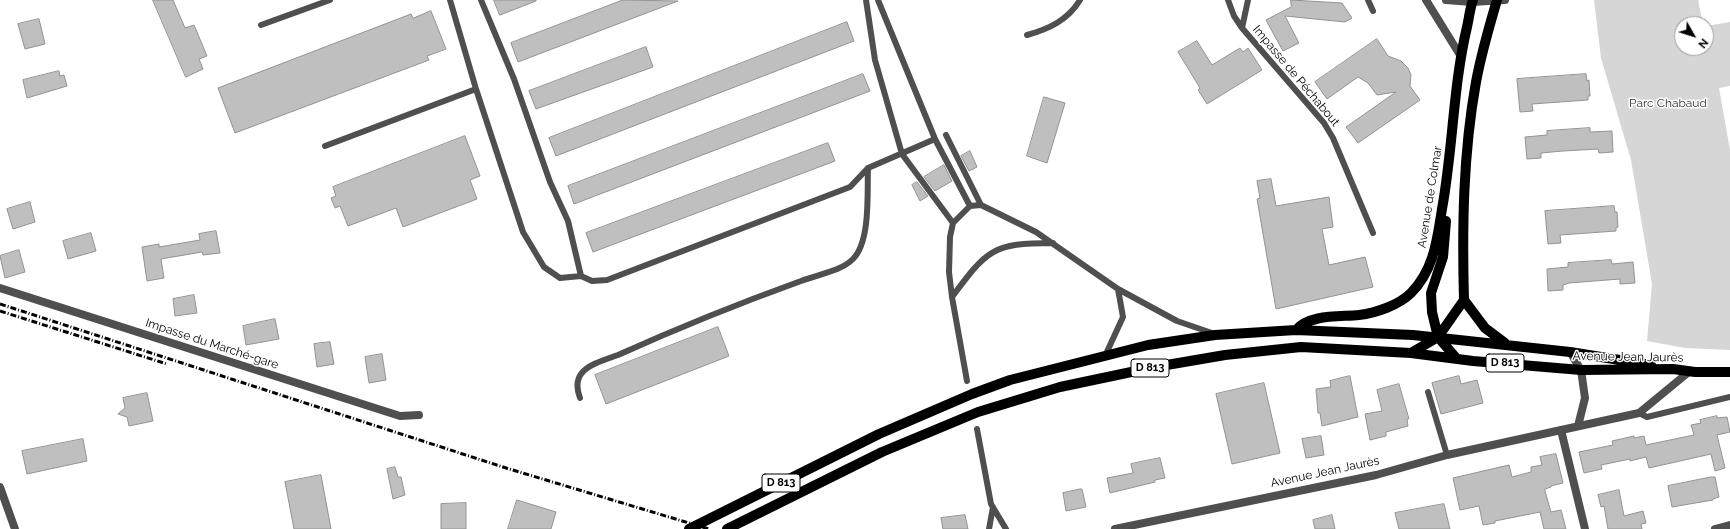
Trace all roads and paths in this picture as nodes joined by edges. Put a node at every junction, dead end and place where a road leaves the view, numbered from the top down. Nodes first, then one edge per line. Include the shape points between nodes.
1 (330, 0) edge
2 (450, 0) edge
3 (481, 0) edge
4 (866, 0) edge
5 (878, 0) edge
6 (1080, 0) edge
7 (1228, 0) edge
8 (1248, 0) edge
9 (1368, 0) edge
10 (1426, 0) edge
11 (1446, 0) edge
12 (1499, 0) edge
13 (1473, 1) edge
14 (1373, 12) dead end
15 (261, 25) dead end
16 (1242, 28) junction
17 (1027, 35) dead end
18 (1460, 55) junction
19 (476, 89) junction
20 (946, 135) dead end
21 (935, 139) junction
22 (325, 146) dead end
23 (902, 154) junction
24 (868, 168) junction
25 (1447, 183) junction
26 (981, 205) junction
27 (970, 206) junction
28 (953, 222) junction
29 (1373, 233) dead end
30 (1053, 244) junction
31 (581, 276) junction
32 (0, 288) edge
33 (1118, 289) junction
34 (952, 297) junction
35 (1464, 300) junction
36 (1296, 330) junction
37 (1216, 335) junction
38 (1438, 337) junction
39 (1506, 344) junction
40 (1570, 352) junction
41 (1411, 353) junction
42 (1105, 356) junction
43 (1457, 359) junction
44 (1673, 369) junction
45 (1581, 370) junction
46 (1690, 371) junction
47 (1730, 372) edge
48 (968, 381) dead end
49 (1428, 392) dead end
50 (1730, 397) edge
51 (580, 398) dead end
52 (1639, 413) junction
53 (419, 415) dead end
54 (1578, 426) junction
55 (977, 429) dead end
56 (1561, 430) junction
57 (1447, 456) junction
58 (0, 487) edge
59 (993, 507) junction
60 (1730, 525) edge
61 (15, 529) edge
62 (689, 529) edge
63 (727, 529) edge
64 (989, 529) edge
65 (1006, 529) edge
66 (1115, 529) edge
67 (1585, 529) edge
68 (1715, 529) edge

1 - 15 lane
2 - 19 lane
3 - 31 lane via 514,79 550,182 568,221
4 - 23 lane via 874,60
5 - 21 lane
6 - 17 lane via 1069,15 1056,25
7 - 16 lane, Impasse de Péchabout
8 - 16 lane
9 - 14 lane
10 - 18 street
11 - 13 street
12 - 13 street
12 - 35 main road via 1480,64 1471,111 1465,194
13 - 18 main road, Avenue de Colmar
16 - 29 lane, Impasse de Péchabout via 1334,138
18 - 25 main road, Avenue de Colmar
19 - 22 lane
19 - 31 lane via 523,232 544,267 560,278
20 - 26 lane
21 - 23 lane
21 - 27 lane
23 - 24 lane
23 - 28 lane
24 - 31 lane via 850,187 607,280 592,281
24 - 51 lane via 865,234 854,258 842,268 802,280 593,366 581,374 578,383
25 - 36 main road, Avenue de Colmar via 1434,254 1427,271 1412,292 1405,298 1375,311 1317,319 1300,325
25 - 38 main road via 1443,257 1431,293 1432,315
26 - 27 lane
26 - 30 lane via 1036,232
27 - 28 lane
28 - 34 lane via 949,272
30 - 33 lane
30 - 34 lane via 1025,244 996,250 980,260
32 - 53 street, Impasse du Marché-gare via 400,416
33 - 37 lane via 1177,321
33 - 42 lane via 1123,317
34 - 48 lane
35 - 38 main road
35 - 39 main road via 1485,328
36 - 37 main road, D 813
36 - 38 main road, D 813
37 - 42 main road, D 813 via 1148,345
38 - 39 main road, D 813
38 - 41 main road
38 - 43 main road
39 - 40 main road, D 813
40 - 44 main road, D 813
40 - 45 street
41 - 43 main road, Avenue Jean Jaurès / D 813
41 - 63 main road, D 813 via 1301,347 1225,355 1060,387 978,412 882,452
42 - 62 main road, D 813 via 1010,380 972,394 873,437
43 - 45 main road, Avenue Jean Jaurès / D 813
44 - 45 main road, Avenue Jean Jaurès / D 813
44 - 46 main road, Avenue Jean Jaurès / D 813
45 - 54 street via 1585,398
46 - 47 main road, Avenue Jean Jaurès / D 813
46 - 52 street
49 - 57 lane
50 - 52 lane via 1647,417
52 - 54 street, Avenue Jean Jaurès
54 - 56 street, Avenue Jean Jaurès
55 - 59 lane
56 - 57 street, Avenue Jean Jaurès
56 - 67 street
57 - 66 street, Avenue Jean Jaurès via 1376,475
58 - 61 street
59 - 64 lane
59 - 65 lane
60 - 68 street

